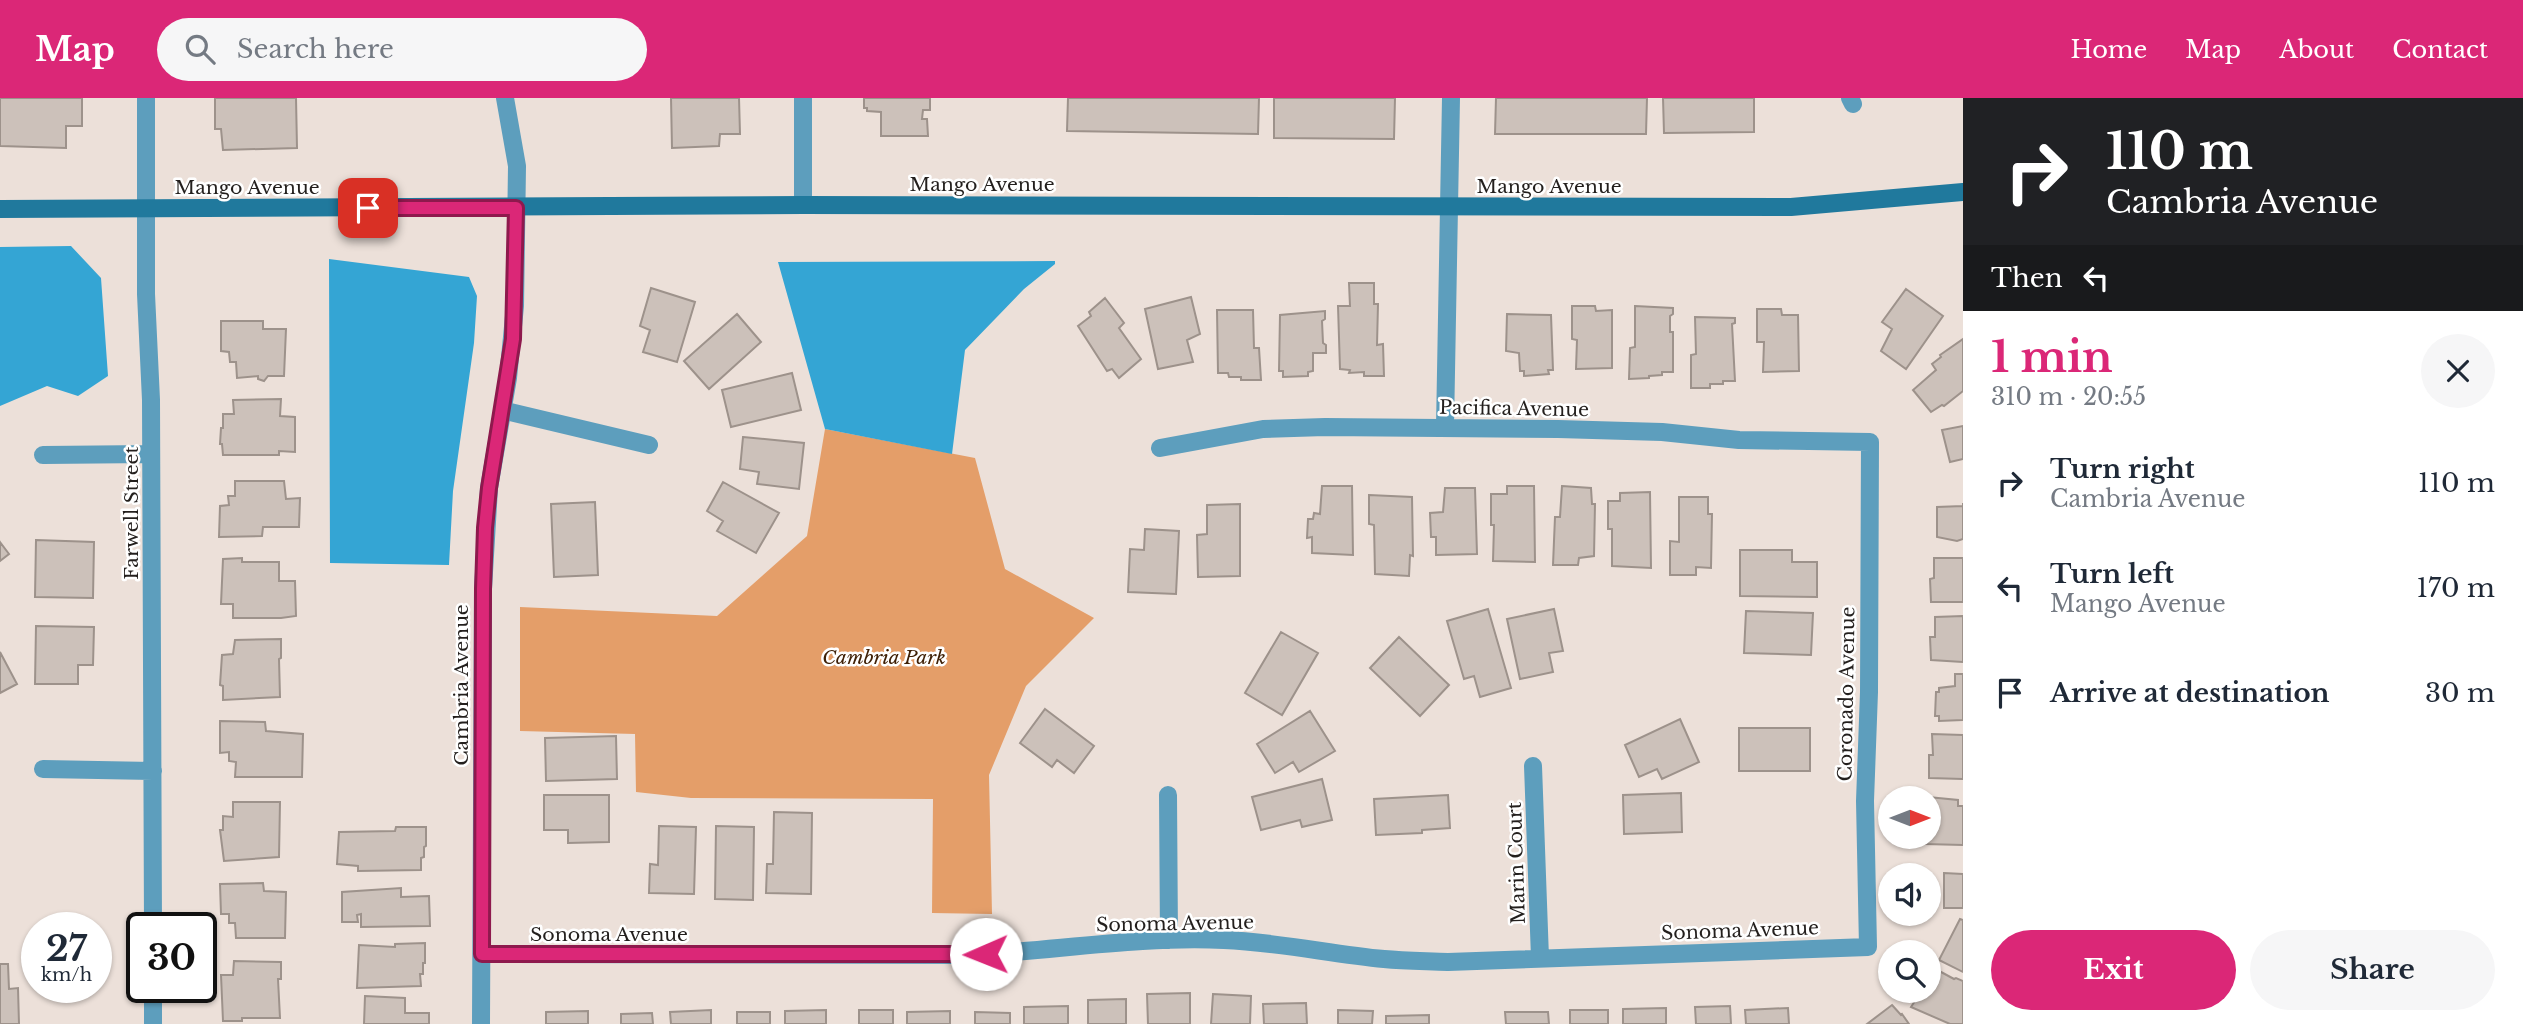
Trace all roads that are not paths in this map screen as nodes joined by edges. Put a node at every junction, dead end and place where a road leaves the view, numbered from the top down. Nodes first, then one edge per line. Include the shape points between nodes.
1 (146, 98) edge
2 (505, 98) edge
3 (803, 98) edge
4 (1451, 98) edge
5 (1963, 192) edge
6 (803, 205) junction
7 (1449, 207) junction
8 (145, 208) junction
9 (516, 208) junction
10 (0, 209) edge
11 (502, 410) junction
12 (1446, 427) junction
13 (1870, 442) joint
14 (649, 445) dead end
15 (1160, 448) dead end
16 (151, 454) junction
17 (43, 455) dead end
18 (1533, 766) dead end
19 (43, 769) dead end
20 (153, 771) junction
21 (1168, 795) dead end
22 (153, 912) edge
23 (1169, 940) junction
24 (1868, 947) joint
25 (482, 954) junction
26 (1540, 958) junction
27 (153, 1003) edge
28 (153, 1024) edge
29 (481, 1024) edge

1 - 8 street, Farwell Street
2 - 9 street, Cambria Avenue via 517,166
3 - 6 street
4 - 7 street
5 - 7 street, Mango Avenue via 1791,207
6 - 7 street, Mango Avenue
6 - 9 street, Mango Avenue
7 - 12 street
8 - 9 street, Mango Avenue
8 - 10 street, Mango Avenue
8 - 16 street, Farwell Street
9 - 11 street, Cambria Avenue via 513,339
11 - 14 street
11 - 25 street, Cambria Avenue via 489,488 484,565
12 - 13 street, Pacifica Avenue
12 - 15 street, Pacifica Avenue via 1263,429
13 - 24 street, Coronado Avenue via 1865,801
16 - 17 street
16 - 20 street, Farwell Street
18 - 26 street, Marin Court
19 - 20 street
20 - 22 street, Farwell Street
21 - 23 street
23 - 25 street, Sonoma Avenue via 968,955
23 - 26 street, Sonoma Avenue via 1290,945 1435,962
24 - 26 street, Sonoma Avenue
25 - 29 street, Cambria Avenue
27 - 28 street

